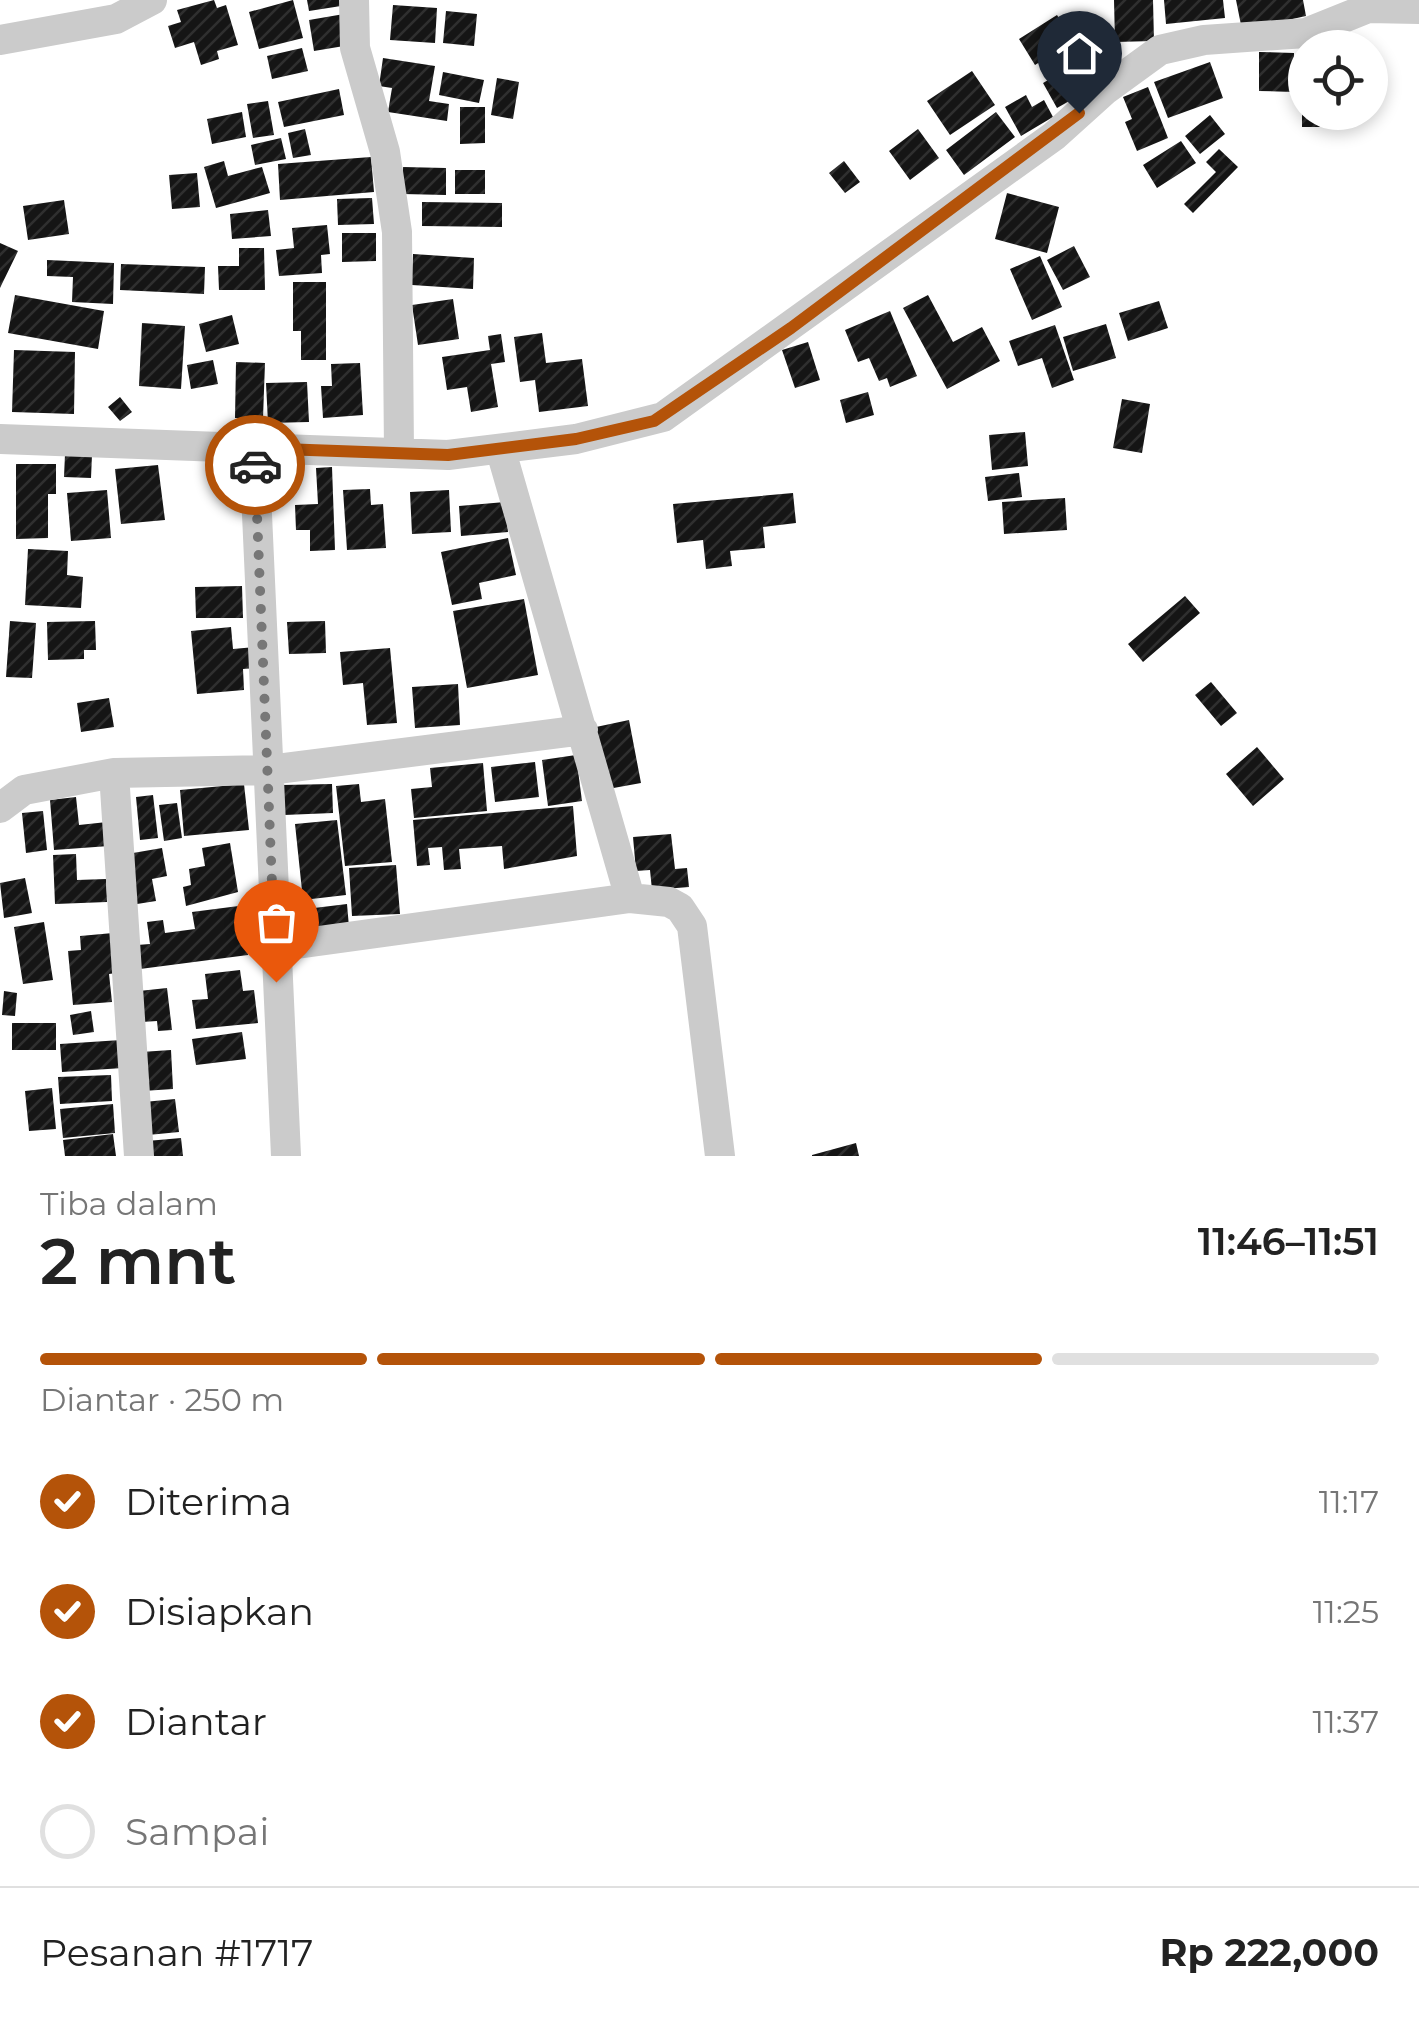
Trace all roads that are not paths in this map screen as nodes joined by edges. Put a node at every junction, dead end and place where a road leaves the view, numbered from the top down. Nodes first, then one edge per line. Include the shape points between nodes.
1 (152, 0) edge
2 (354, 0) edge
3 (1419, 10) edge
4 (0, 40) edge
5 (0, 439) edge
6 (254, 448) junction
7 (501, 451) junction
8 (399, 452) junction
9 (583, 730) junction
10 (269, 770) junction
11 (114, 772) junction
12 (0, 808) edge
13 (630, 898) junction
14 (275, 947) junction
15 (139, 1156) edge
16 (286, 1156) edge
17 (720, 1156) edge

1 - 4 street via 116,20
2 - 8 street via 355,48 396,216
3 - 7 street via 1368,8 1306,33 1160,50 1038,148 663,417
5 - 6 street
6 - 8 street
6 - 10 street
7 - 8 street
7 - 9 street
9 - 10 street
9 - 13 street
10 - 11 street
10 - 14 street
11 - 12 street via 24,790
11 - 15 street
13 - 14 street
13 - 17 street via 668,902 692,926
14 - 16 street

